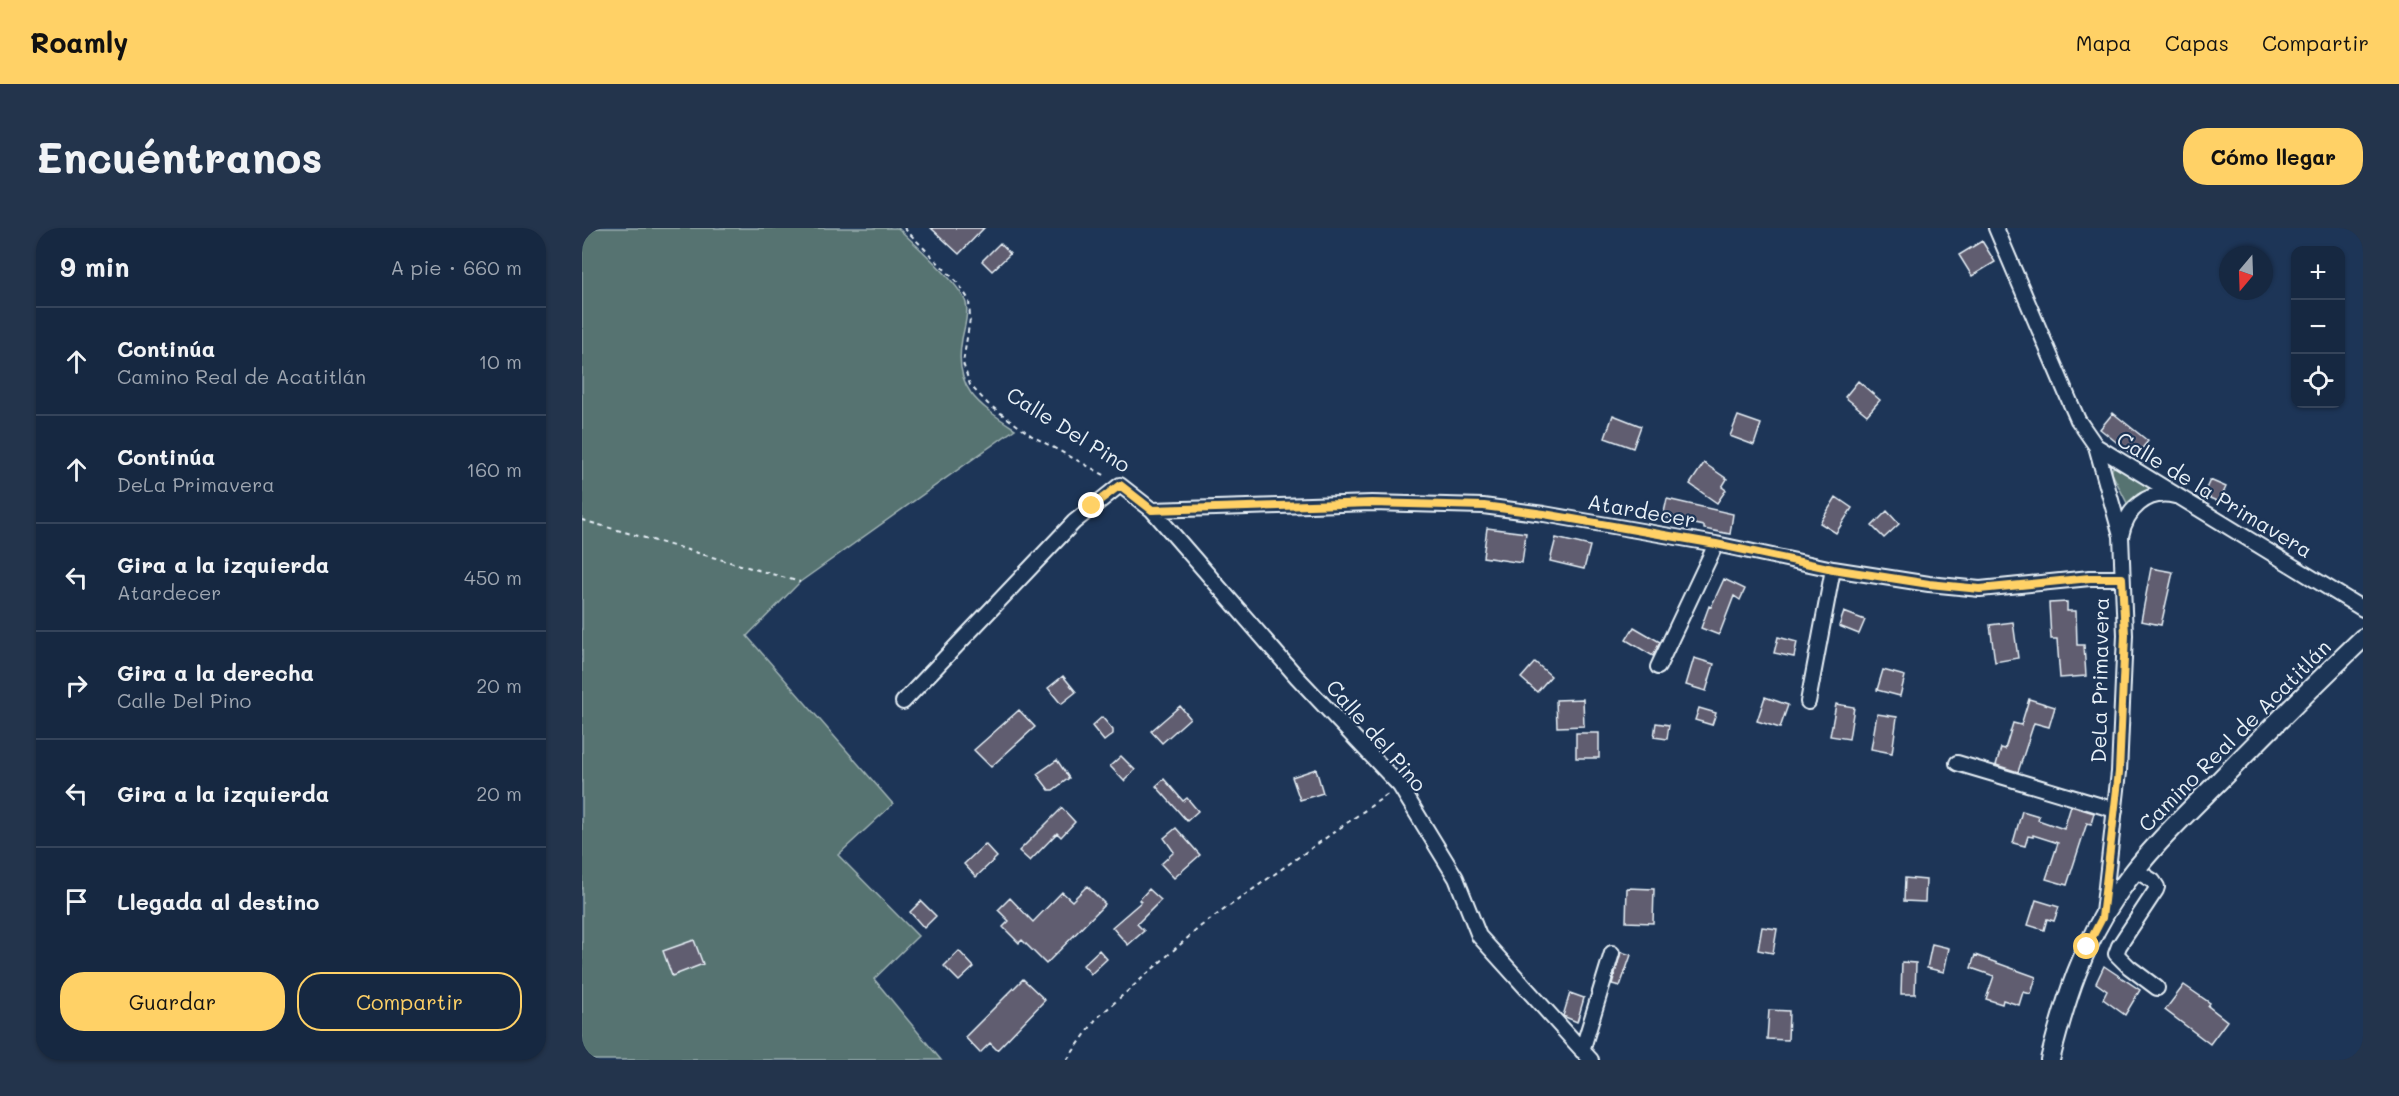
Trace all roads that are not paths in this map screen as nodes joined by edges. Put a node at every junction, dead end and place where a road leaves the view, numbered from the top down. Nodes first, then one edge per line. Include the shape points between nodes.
1 (1996, 228) edge
2 (2096, 446) junction
3 (2187, 501) junction
4 (1152, 510) junction
5 (2121, 536) junction
6 (1716, 544) junction
7 (1833, 569) junction
8 (2122, 578) junction
9 (2363, 609) edge
10 (2363, 638) edge
11 (1658, 668) dead end
12 (903, 702) dead end
13 (1808, 702) dead end
14 (1957, 763) dead end
15 (2115, 810) junction
16 (2135, 870) junction
17 (2102, 918) junction
18 (1612, 953) dead end
19 (2157, 988) dead end
20 (1587, 1055) edge
21 (2050, 1060) edge

1 - 2 street, Calle de la Primavera via 2078,420
2 - 3 street, Calle de la Primavera
2 - 5 street, DeLa Primavera
3 - 5 street via 2164,494 2147,499 2132,510
3 - 9 street, Calle de la Primavera
4 - 6 street, Atardecer via 1372,503 1484,506
4 - 12 street, Calle Del Pino via 1120,485 1074,522
4 - 20 street, Calle del Pino via 1297,677 1400,786 1456,878 1479,936
5 - 8 street, DeLa Primavera
6 - 7 street, Atardecer
6 - 11 street
7 - 8 street, Atardecer via 1980,589
7 - 13 street
8 - 15 street, DeLa Primavera via 2125,635
10 - 16 main road, Camino Real de Acatitlán via 2185,814
14 - 15 street
15 - 17 street, DeLa Primavera
16 - 17 main road, Camino Real de Acatitlán
16 - 19 street via 2157,887 2116,954
17 - 21 main road, Camino Real de Acatitlán via 2065,1002
18 - 20 street

